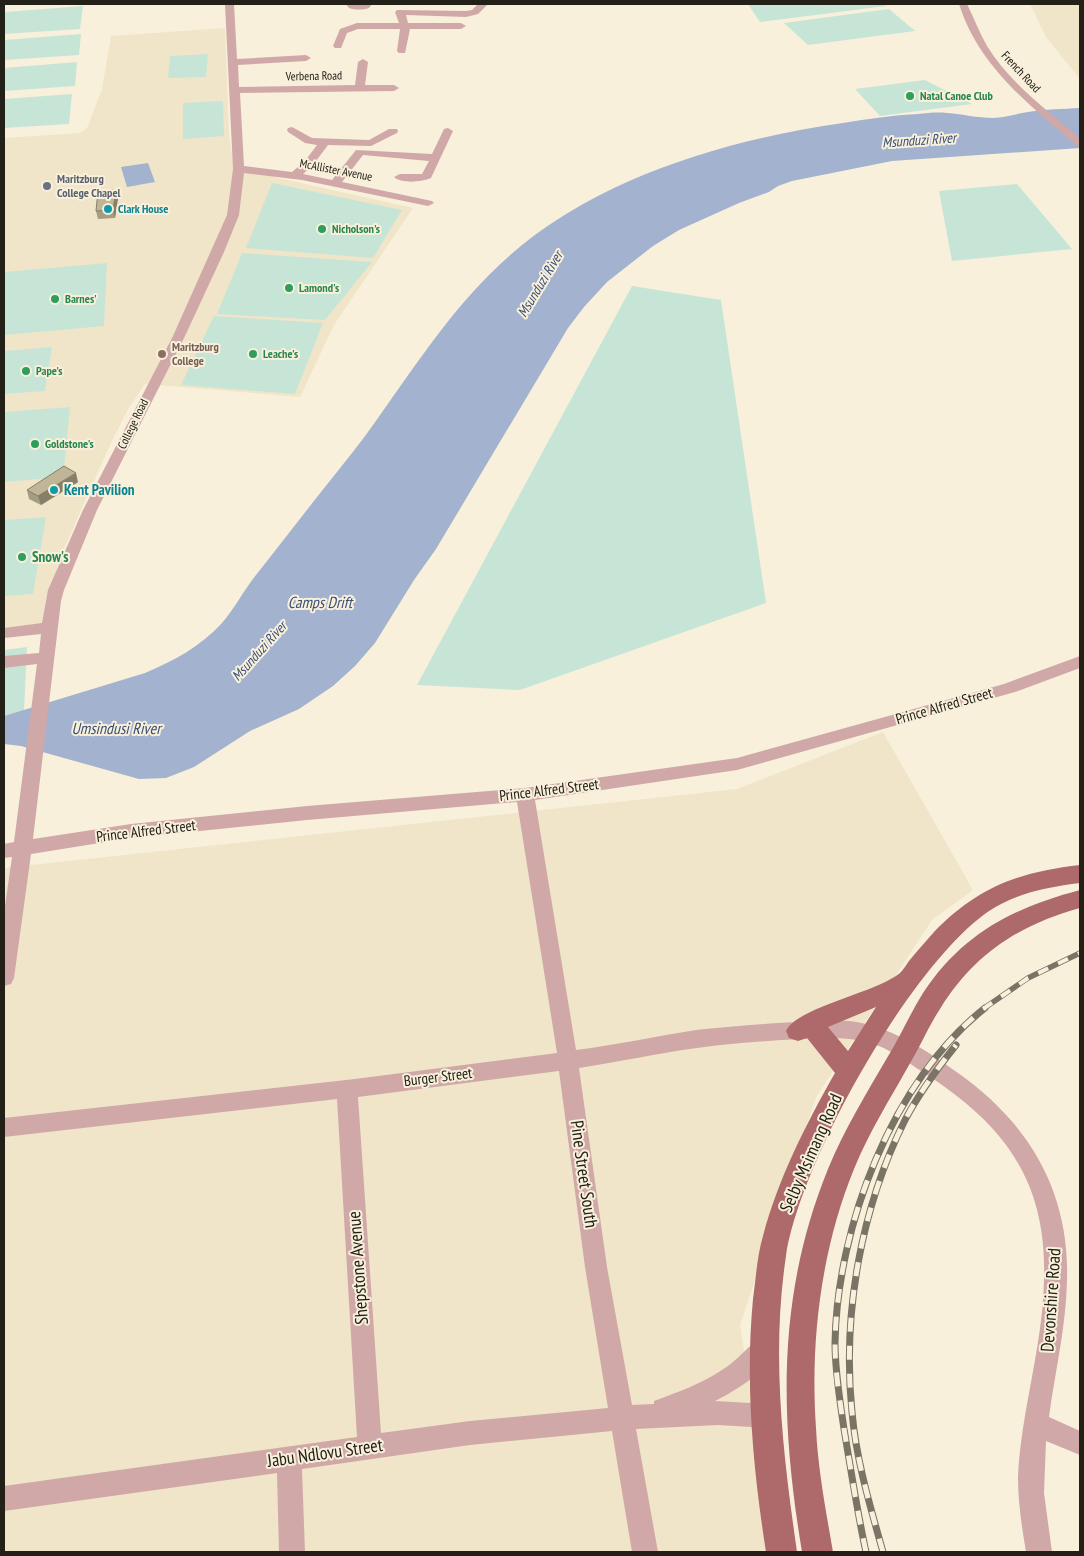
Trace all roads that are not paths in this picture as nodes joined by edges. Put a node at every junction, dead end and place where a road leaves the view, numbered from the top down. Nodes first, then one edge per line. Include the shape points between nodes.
1 (229, 4) edge
2 (351, 4) edge
3 (366, 4) edge
4 (483, 4) edge
5 (963, 4) edge
6 (398, 8) edge
7 (404, 26) junction
8 (461, 26) dead end
9 (338, 46) dead end
10 (402, 51) dead end
11 (306, 58) dead end
12 (232, 62) junction
13 (363, 62) dead end
14 (360, 88) junction
15 (394, 88) dead end
16 (235, 90) junction
17 (292, 130) dead end
18 (393, 131) dead end
19 (448, 131) dead end
20 (325, 142) junction
21 (1080, 143) edge
22 (436, 158) junction
23 (238, 169) junction
24 (294, 176) junction
25 (400, 177) dead end
26 (335, 184) junction
27 (428, 203) dead end
28 (50, 628) junction
29 (4, 633) edge
30 (46, 658) junction
31 (4, 662) edge
32 (1080, 662) edge
33 (525, 795) junction
34 (13, 850) edge
35 (1080, 874) edge
36 (1080, 899) edge
37 (4, 978) edge
38 (910, 978) junction
39 (806, 1030) junction
40 (872, 1034) junction
41 (905, 1050) junction
42 (568, 1061) junction
43 (848, 1074) junction
44 (347, 1088) junction
45 (4, 1127) edge
46 (765, 1348) junction
47 (767, 1416) junction
48 (635, 1418) junction
49 (1036, 1424) junction
50 (1080, 1443) edge
51 (370, 1447) junction
52 (289, 1458) junction
53 (4, 1500) edge
54 (292, 1552) edge
55 (646, 1552) edge
56 (781, 1552) edge
57 (817, 1552) edge
58 (1039, 1552) edge

1 - 12 street, College Road
2 - 3 street via 362,7
4 - 6 street via 475,12 457,15
5 - 21 street, French Road via 975,36 990,58 1025,96
6 - 7 street
7 - 8 street
7 - 9 street via 361,25 349,28 343,31
7 - 10 street
11 - 12 street
12 - 16 street, College Road
13 - 14 street
14 - 15 street, Verbena Road
14 - 16 street, Verbena Road
16 - 23 street, College Road
17 - 20 street via 309,141
18 - 20 street via 371,143
19 - 22 street
20 - 24 street
22 - 25 street via 424,178
22 - 26 street via 360,152
23 - 24 street, McAllister Avenue
23 - 28 street, College Road via 235,208 226,233 90,510 52,601
24 - 26 street, McAllister Avenue
26 - 27 street, McAllister Avenue
28 - 29 street
28 - 30 street, College Road
30 - 31 street
30 - 34 street, College Road via 30,795
32 - 33 street, Prince Alfred Street via 1010,688 759,759
33 - 34 street, Prince Alfred Street via 131,831
33 - 42 street, Pine Street South
34 - 37 street, College Road
35 - 38 main road, Selby Msimang Road via 1031,883 989,900 950,931
36 - 41 main road via 1005,926 968,954 931,1001
38 - 39 main road
38 - 40 main road, Selby Msimang Road
39 - 40 street, Burger Street via 838,1029
39 - 42 street, Burger Street via 696,1039
39 - 43 main road via 843,1063
40 - 41 street, Devonshire Road
40 - 43 main road, Selby Msimang Road
41 - 49 street, Devonshire Road via 958,1082 1000,1120 1029,1159 1042,1188 1053,1221 1057,1278
41 - 57 main road via 854,1140 835,1183 813,1260 800,1357 800,1411 804,1473
42 - 44 street, Burger Street
42 - 48 street, Pine Street South via 596,1267
43 - 46 main road, Selby Msimang Road via 798,1175 777,1231 769,1283
44 - 45 street, Burger Street
44 - 51 street, Shepstone Avenue
46 - 47 main road, Selby Msimang Road
46 - 48 street, Jabu Ndlovu Street via 731,1380 690,1400
47 - 48 street, Jabu Ndlovu Street via 718,1413
47 - 56 main road, Selby Msimang Road via 768,1458
48 - 51 street, Jabu Ndlovu Street via 470,1433
48 - 55 street, Pine Street South
49 - 50 street
49 - 58 street, Devonshire Road via 1031,1495
51 - 52 street, Jabu Ndlovu Street
52 - 53 street, Jabu Ndlovu Street
52 - 54 street

